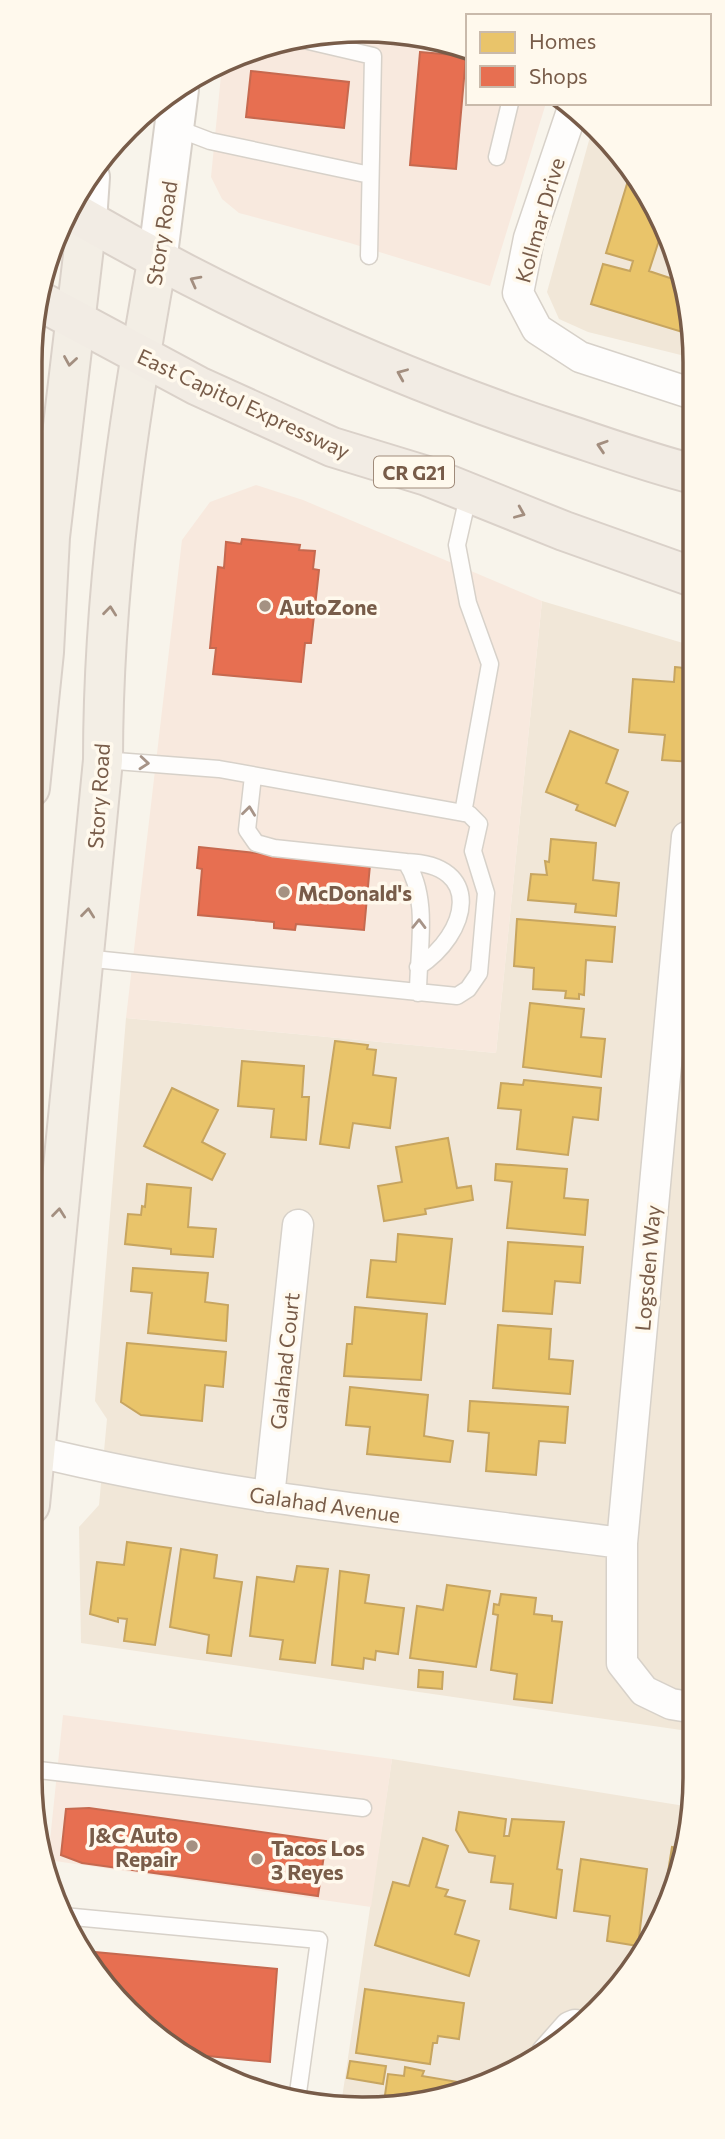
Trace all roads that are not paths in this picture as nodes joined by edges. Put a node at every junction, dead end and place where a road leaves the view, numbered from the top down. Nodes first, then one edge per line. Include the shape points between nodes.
1 (325, 45) edge
2 (178, 100) edge
3 (510, 105) edge
4 (570, 118) edge
5 (176, 128) junction
6 (497, 157) dead end
7 (370, 175) junction
8 (80, 216) edge
9 (369, 256) dead end
10 (157, 261) junction
11 (47, 305) edge
12 (76, 321) junction
13 (140, 357) junction
14 (683, 391) edge
15 (45, 438) edge
16 (683, 471) edge
17 (469, 491) junction
18 (683, 573) edge
19 (42, 609) edge
20 (103, 760) junction
21 (253, 775) junction
22 (463, 813) junction
23 (406, 862) junction
24 (683, 911) edge
25 (84, 958) junction
26 (418, 967) junction
27 (418, 993) junction
28 (298, 1225) dead end
29 (42, 1364) edge
30 (42, 1453) edge
31 (269, 1497) junction
32 (622, 1543) junction
33 (683, 1706) edge
34 (42, 1770) edge
35 (363, 1808) dead end
36 (75, 1917) edge
37 (298, 2091) edge

1 - 7 lane via 373,55
2 - 5 main road, Story Road
3 - 6 lane
4 - 14 street, Kollmar Drive via 529,238 518,293 537,329 580,357
5 - 7 lane via 210,141
5 - 10 main road, Story Road
7 - 9 lane
8 - 10 highway
8 - 12 main road
10 - 13 main road, Story Road
16 -> 10 highway via 465,401 218,293
11 - 12 highway, East Capitol Expressway / CR G21
12 - 13 highway, East Capitol Expressway / CR G21
12 -> 15 main road
13 - 17 highway, East Capitol Expressway / CR G21 via 332,447
20 -> 13 main road, Story Road via 103,679 128,428
15 - 19 main road via 49,550
17 -> 18 highway, East Capitol Expressway / CR G21
17 - 22 lane via 457,545 468,603 490,664
20 -> 21 lane
25 -> 20 main road, Story Road
21 - 22 lane
23 -> 21 lane via 256,843 247,830
22 - 27 lane via 479,824 473,851 486,893 479,973 457,996
26 -> 23 lane via 420,894
23 - 26 lane via 444,872 461,891 462,911 452,935 437,955
24 - 32 street, Logsden Way
25 - 27 lane
29 -> 25 main road, Story Road
26 - 27 lane
28 - 31 street, Galahad Court
30 - 31 street, Galahad Avenue
31 - 32 street, Galahad Avenue
32 - 33 street, Logsden Way via 622,1663 644,1691
34 - 35 lane
36 - 37 lane via 319,1940

